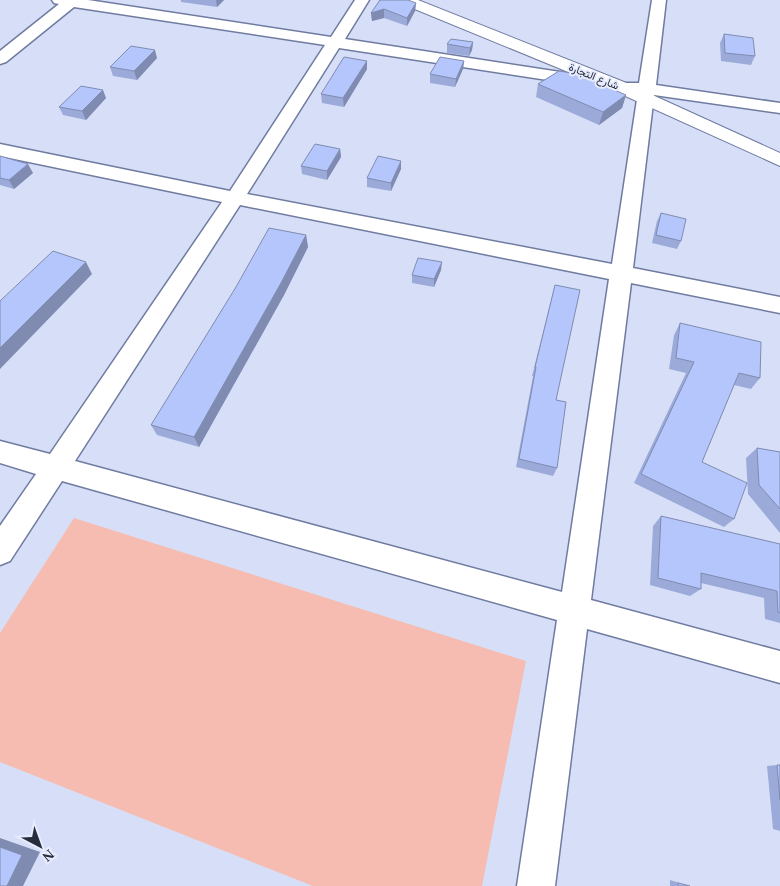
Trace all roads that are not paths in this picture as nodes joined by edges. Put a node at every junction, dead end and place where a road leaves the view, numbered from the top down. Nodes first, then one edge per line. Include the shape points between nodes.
1 (362, 0) edge
2 (405, 0) edge
3 (659, 0) edge
4 (68, 1) edge
5 (334, 43) junction
6 (0, 59) edge
7 (618, 86) junction
8 (647, 94) junction
9 (780, 108) edge
10 (0, 150) edge
11 (780, 160) edge
12 (234, 198) junction
13 (620, 273) junction
14 (780, 304) edge
15 (0, 452) edge
16 (56, 468) junction
17 (0, 551) edge
18 (573, 610) junction
19 (780, 668) edge
20 (536, 886) edge

1 - 5 street
2 - 7 street, شارع التجارة
3 - 8 street
4 - 5 street
4 - 6 street
5 - 7 street
5 - 12 street
7 - 8 street, شارع التجارة
8 - 9 street
8 - 11 street, شارع التجارة
8 - 13 street
10 - 12 street
12 - 13 street
12 - 16 street
13 - 14 street
13 - 18 street
15 - 16 street
16 - 17 street
16 - 18 street
18 - 19 street
18 - 20 street

